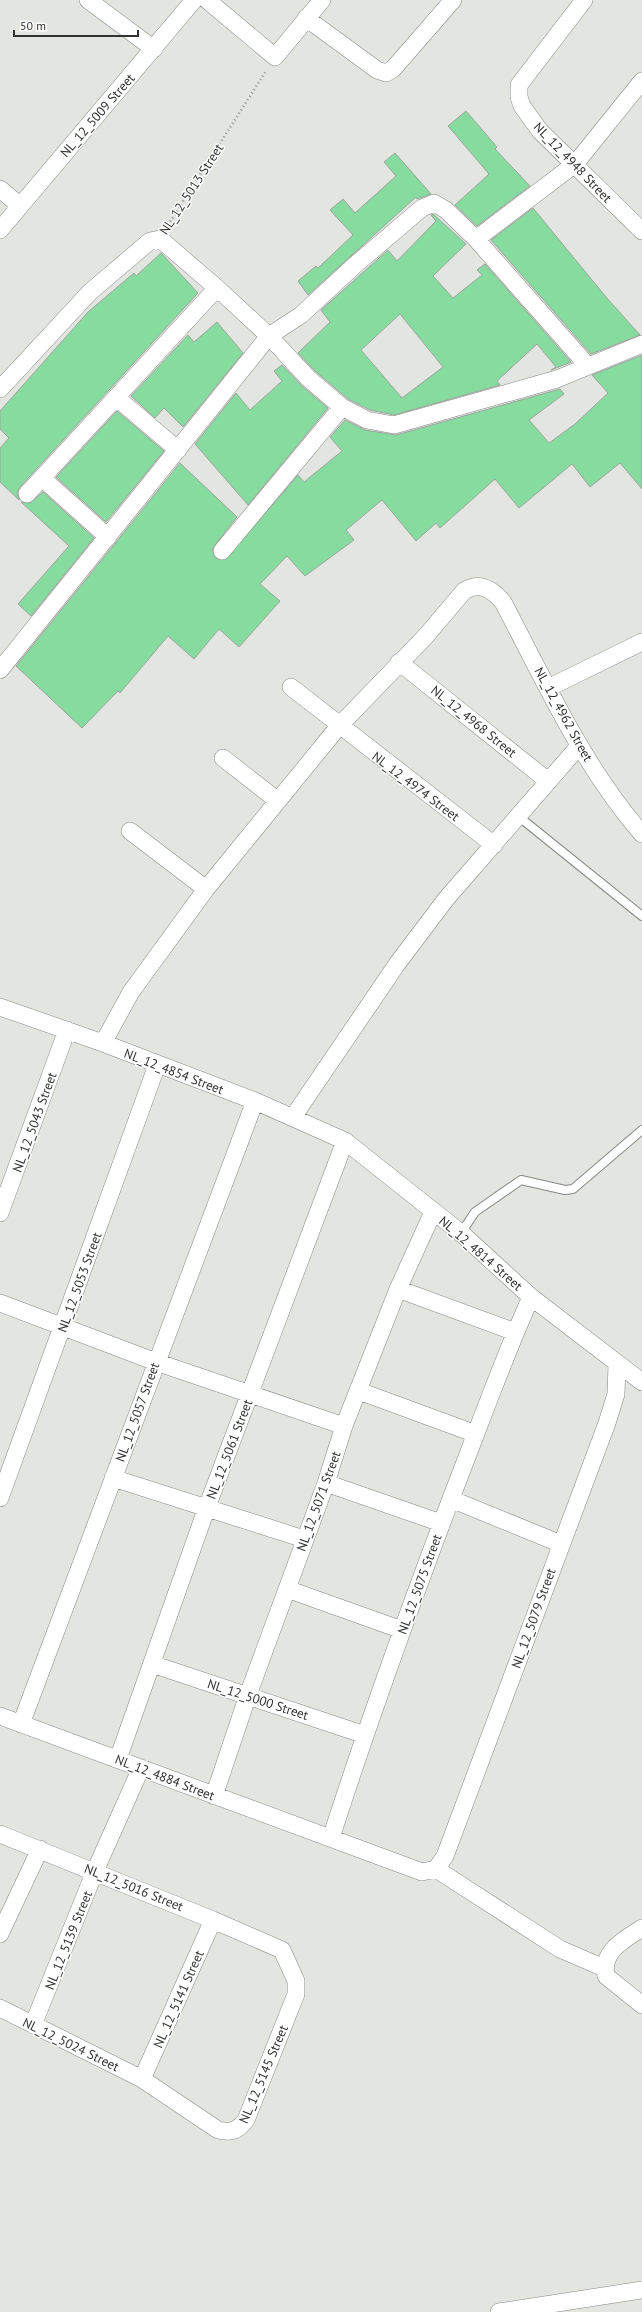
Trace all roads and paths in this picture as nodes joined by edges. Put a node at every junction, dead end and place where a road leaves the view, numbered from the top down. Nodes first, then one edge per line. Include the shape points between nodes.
1 (88, 0) edge
2 (194, 0) edge
3 (207, 0) edge
4 (322, 0) edge
5 (453, 0) edge
6 (584, 0) edge
7 (306, 18) junction
8 (154, 49) junction
9 (275, 57) junction
10 (642, 81) edge
11 (575, 164) junction
12 (0, 189) edge
13 (19, 206) junction
14 (0, 230) edge
15 (642, 231) edge
16 (160, 239) junction
17 (476, 239) junction
18 (217, 288) junction
19 (269, 336) junction
20 (642, 344) edge
21 (588, 366) junction
22 (0, 389) edge
23 (117, 398) junction
24 (342, 407) junction
25 (178, 450) junction
26 (42, 478) junction
27 (27, 494) dead end
28 (108, 537) junction
29 (222, 551) dead end
30 (642, 642) edge
31 (399, 662) junction
32 (0, 670) edge
33 (291, 687) dead end
34 (548, 688) junction
35 (339, 726) junction
36 (579, 746) junction
37 (223, 758) dead end
38 (548, 781) junction
39 (278, 801) junction
40 (518, 816) junction
41 (130, 831) dead end
42 (642, 834) edge
43 (494, 845) junction
44 (206, 890) junction
45 (642, 916) edge
46 (0, 1008) edge
47 (67, 1030) junction
48 (103, 1043) junction
49 (158, 1065) junction
50 (255, 1101) junction
51 (293, 1117) junction
52 (642, 1130) edge
53 (345, 1141) junction
54 (433, 1212) junction
55 (0, 1213) edge
56 (461, 1233) junction
57 (398, 1289) junction
58 (531, 1297) junction
59 (0, 1303) edge
60 (63, 1327) junction
61 (515, 1332) junction
62 (156, 1362) junction
63 (617, 1364) junction
64 (642, 1382) edge
65 (359, 1391) junction
66 (251, 1393) junction
67 (344, 1426) junction
68 (476, 1434) junction
69 (113, 1478) junction
70 (326, 1483) junction
71 (0, 1498) edge
72 (451, 1499) junction
73 (207, 1507) junction
74 (441, 1523) junction
75 (304, 1539) junction
76 (561, 1544) junction
77 (287, 1589) junction
78 (402, 1630) junction
79 (152, 1664) junction
80 (248, 1695) junction
81 (0, 1716) edge
82 (21, 1724) junction
83 (365, 1735) junction
84 (118, 1760) junction
85 (142, 1768) junction
86 (214, 1796) junction
87 (0, 1834) edge
88 (331, 1838) junction
89 (40, 1849) junction
90 (436, 1869) junction
91 (95, 1871) junction
92 (213, 1920) junction
93 (642, 1928) edge
94 (0, 1934) edge
95 (267, 1943) joint
96 (604, 1968) junction
97 (642, 2006) edge
98 (0, 2008) edge
99 (33, 2025) junction
100 (142, 2079) junction
101 (642, 2290) edge
102 (500, 2312) edge

1 - 8 street
2 - 8 street, NL_12_5009 Street
3 - 9 street
4 - 7 street
5 - 7 street via 393,69 386,73 377,70
6 - 11 street, NL_12_4948 Street via 519,85 522,106 540,131
7 - 9 street
8 - 13 street, NL_12_5009 Street
9 - 16 path, NL_12_5013 Street
10 - 11 street
11 - 15 street, NL_12_4948 Street
11 - 17 street
12 - 13 street
13 - 14 street, NL_12_5009 Street
16 - 18 street
16 - 22 street, NL_12_5013 Street via 150,241 90,292
17 - 19 street via 446,210 434,204 422,208 301,315
17 - 21 street
18 - 19 street
18 - 23 street
19 - 24 street via 308,378
19 - 25 street
20 - 21 street
21 - 24 street via 557,379 394,425 367,420
23 - 25 street
23 - 26 street
24 - 29 street
25 - 28 street
26 - 27 street
26 - 28 street
28 - 32 street
30 - 34 street
31 - 34 street, NL_12_4962 Street via 425,637 464,590 477,586 491,591 502,602
31 - 35 street
31 - 38 street, NL_12_4968 Street
33 - 35 street, NL_12_4974 Street
34 - 36 street, NL_12_4962 Street
35 - 39 street
35 - 43 street, NL_12_4974 Street
36 - 38 street
36 - 42 street, NL_12_4962 Street via 628,818
37 - 39 street
38 - 40 street
39 - 44 street
40 - 43 street
40 - 45 lane
41 - 44 street
43 - 51 street via 446,899
44 - 48 street via 131,992
46 - 47 street, NL_12_4854 Street
47 - 48 street, NL_12_4854 Street
47 - 55 street, NL_12_5043 Street
48 - 49 street, NL_12_4854 Street
49 - 50 street, NL_12_4854 Street
49 - 60 street, NL_12_5053 Street
50 - 51 street, NL_12_4854 Street
50 - 62 street, NL_12_5057 Street
51 - 53 street, NL_12_4854 Street
52 - 56 lane via 573,1189 565,1190 520,1180 475,1212
53 - 54 street, NL_12_4814 Street
53 - 66 street, NL_12_5061 Street
54 - 56 street, NL_12_4814 Street
54 - 57 street, NL_12_5071 Street
56 - 58 street, NL_12_4814 Street
57 - 61 street
57 - 65 street, NL_12_5071 Street
58 - 61 street, NL_12_5075 Street
58 - 63 street, NL_12_4814 Street
59 - 60 street
60 - 62 street
60 - 71 street, NL_12_5053 Street
61 - 68 street, NL_12_5075 Street
62 - 66 street
62 - 69 street, NL_12_5057 Street
63 - 64 street, NL_12_4814 Street
63 - 76 street, NL_12_5079 Street via 616,1394 608,1423
65 - 67 street, NL_12_5071 Street
65 - 68 street
66 - 67 street
66 - 73 street, NL_12_5061 Street
67 - 70 street, NL_12_5071 Street
68 - 72 street, NL_12_5075 Street
69 - 73 street
69 - 82 street, NL_12_5057 Street
70 - 74 street
70 - 75 street, NL_12_5071 Street
72 - 74 street, NL_12_5075 Street
72 - 76 street
73 - 75 street
73 - 79 street, NL_12_5061 Street
74 - 78 street, NL_12_5075 Street
75 - 77 street, NL_12_5071 Street
76 - 90 street, NL_12_5079 Street via 445,1856
77 - 78 street
77 - 80 street, NL_12_5071 Street
78 - 83 street, NL_12_5075 Street
79 - 80 street, NL_12_5000 Street
79 - 84 street, NL_12_5061 Street
80 - 83 street, NL_12_5000 Street
80 - 86 street, NL_12_5071 Street
81 - 82 street, NL_12_4884 Street
82 - 84 street, NL_12_4884 Street
83 - 88 street, NL_12_5075 Street
84 - 85 street, NL_12_4884 Street
85 - 86 street, NL_12_4884 Street
85 - 91 street, NL_12_5139 Street
86 - 88 street, NL_12_4884 Street
87 - 89 street, NL_12_5016 Street
88 - 90 street, NL_12_4884 Street via 422,1872
89 - 91 street, NL_12_5016 Street
89 - 94 street
90 - 96 street via 560,1949
91 - 92 street, NL_12_5016 Street
91 - 99 street, NL_12_5139 Street
92 - 95 street, NL_12_5016 Street
92 - 100 street, NL_12_5141 Street
93 - 96 street via 616,1945 607,1957
95 - 100 street, NL_12_5145 Street via 282,1950 296,1981 296,1994 246,2120 238,2130 229,2133 218,2130
96 - 97 street via 606,1976
98 - 99 street, NL_12_5024 Street
99 - 100 street, NL_12_5024 Street
101 - 102 street

